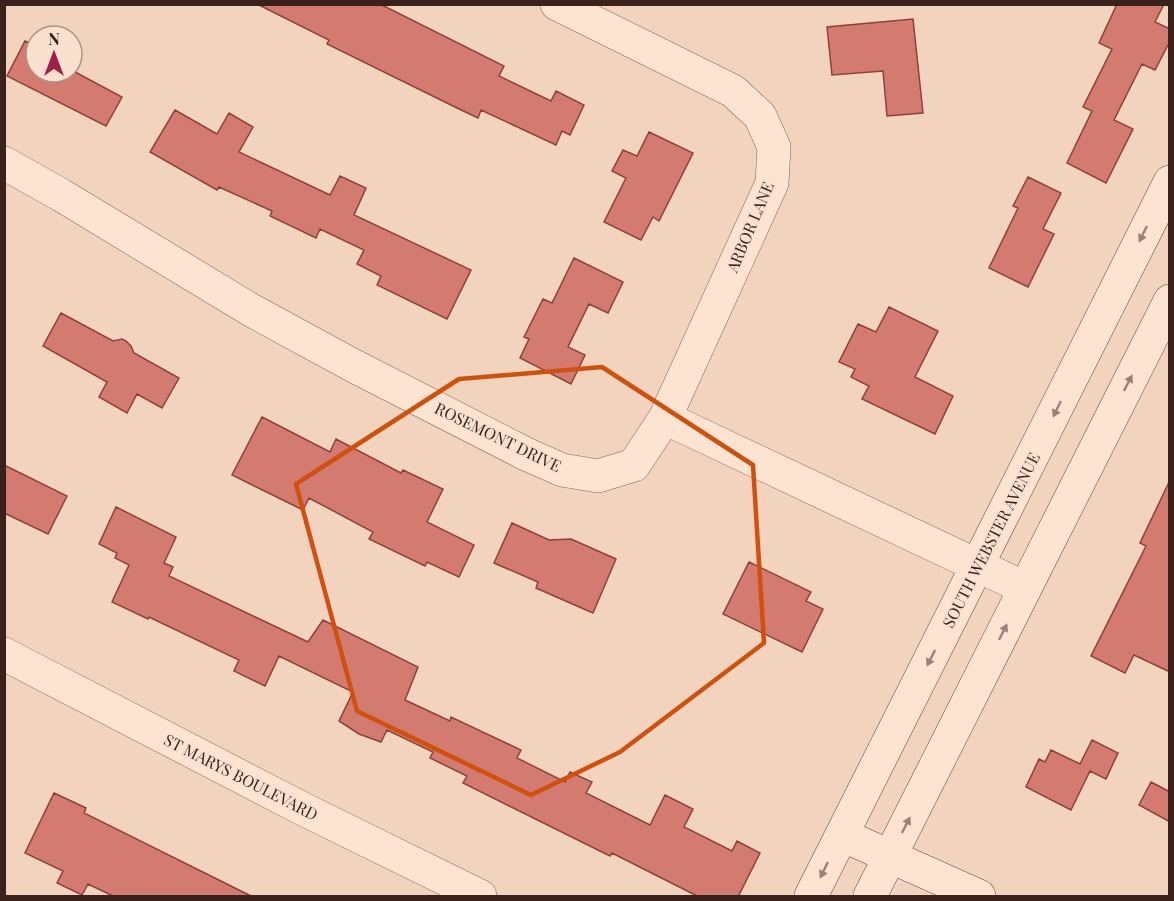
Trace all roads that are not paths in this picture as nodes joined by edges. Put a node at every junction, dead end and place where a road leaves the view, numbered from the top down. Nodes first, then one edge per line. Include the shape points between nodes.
1 (556, 4) edge
2 (4, 163) edge
3 (1170, 182) edge
4 (1170, 301) edge
5 (666, 418) junction
6 (979, 565) junction
7 (1025, 588) junction
8 (5, 655) edge
9 (842, 835) junction
10 (890, 856) junction
11 (480, 897) edge
12 (812, 897) edge
13 (870, 897) edge
14 (979, 897) edge

1 - 5 street, ARBOR LANE via 733,91 760,116 774,147 772,183
2 - 5 street, ROSEMONT DRIVE via 250,310 562,470 598,476 634,465
3 -> 6 street, SOUTH WEBSTER AVENUE
7 -> 4 street
5 - 6 street
6 - 7 street
6 -> 9 street, SOUTH WEBSTER AVENUE
10 -> 7 street
8 - 11 street, ST MARYS BOULEVARD
9 - 10 street
9 -> 12 street, SOUTH WEBSTER AVENUE
10 - 13 street
10 - 14 street

